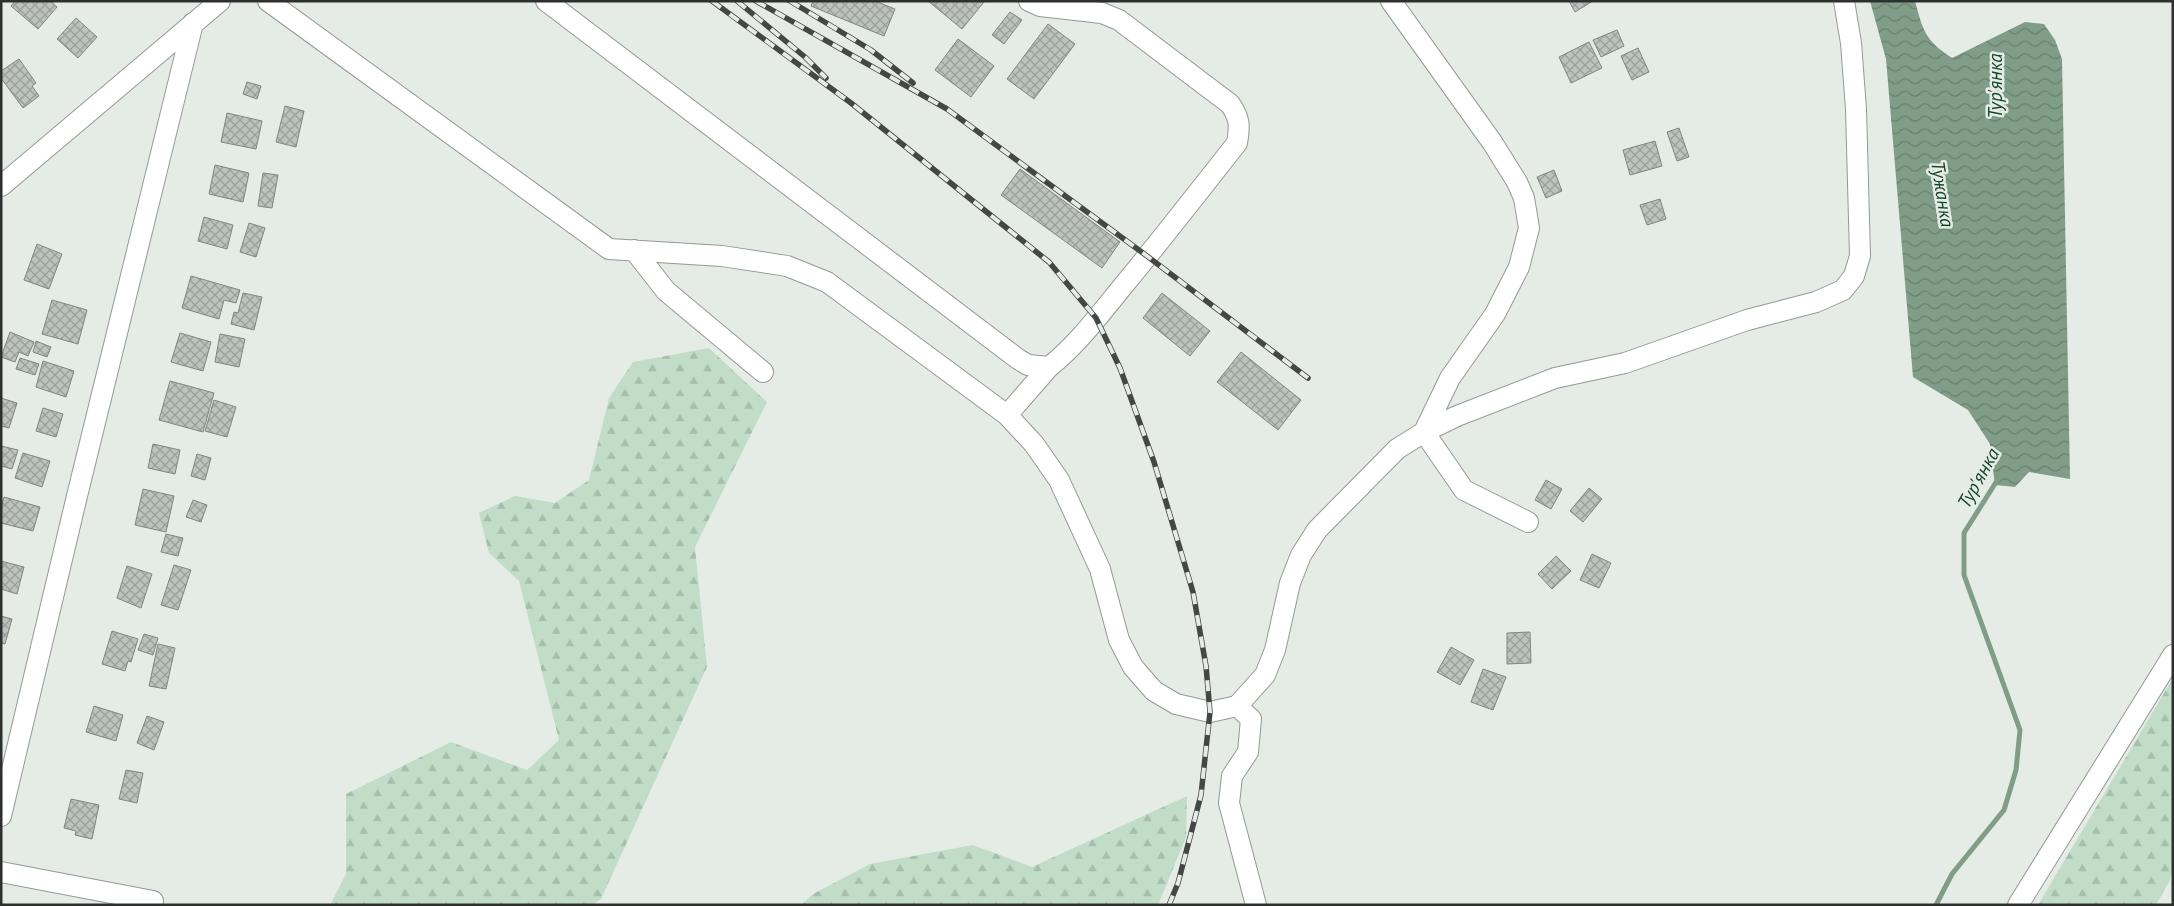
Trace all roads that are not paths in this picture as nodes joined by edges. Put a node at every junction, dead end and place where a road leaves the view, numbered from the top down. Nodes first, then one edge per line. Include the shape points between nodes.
1 (220, 1) edge
2 (268, 1) edge
3 (546, 1) edge
4 (1029, 1) edge
5 (1391, 1) edge
6 (1844, 1) edge
7 (193, 23) junction
8 (1, 186) edge
9 (634, 250) junction
10 (1048, 367) junction
11 (763, 372) dead end
12 (1007, 415) junction
13 (1424, 432) junction
14 (1528, 522) dead end
15 (2173, 655) edge
16 (1237, 706) junction
17 (1, 816) edge
18 (1, 872) edge
19 (153, 901) dead end
20 (1256, 905) edge
21 (2018, 905) edge

1 - 7 street
2 - 9 street via 609,249
3 - 10 street via 1018,359 1028,365
4 - 10 street via 1040,6 1102,12 1119,20 1230,104 1237,114 1239,129 1237,143 1147,256 1096,318
5 - 13 street via 1517,182 1524,198 1529,228 1519,267 1494,314 1450,378
6 - 13 street via 1856,109 1860,256 1854,276 1843,290 1816,302 1747,320 1625,363 1555,378
7 - 8 street
7 - 17 street
9 - 11 street via 666,291
9 - 12 street via 722,256 787,266 827,282
10 - 12 street
12 - 16 street via 1034,444 1059,480 1100,569 1119,640 1133,667 1154,691 1176,704 1210,712
13 - 14 street via 1464,490
13 - 16 street via 1397,449 1316,530 1290,583 1275,650 1265,675
15 - 21 street
16 - 20 street via 1251,719 1251,732 1248,752 1232,776 1229,803
18 - 19 street

